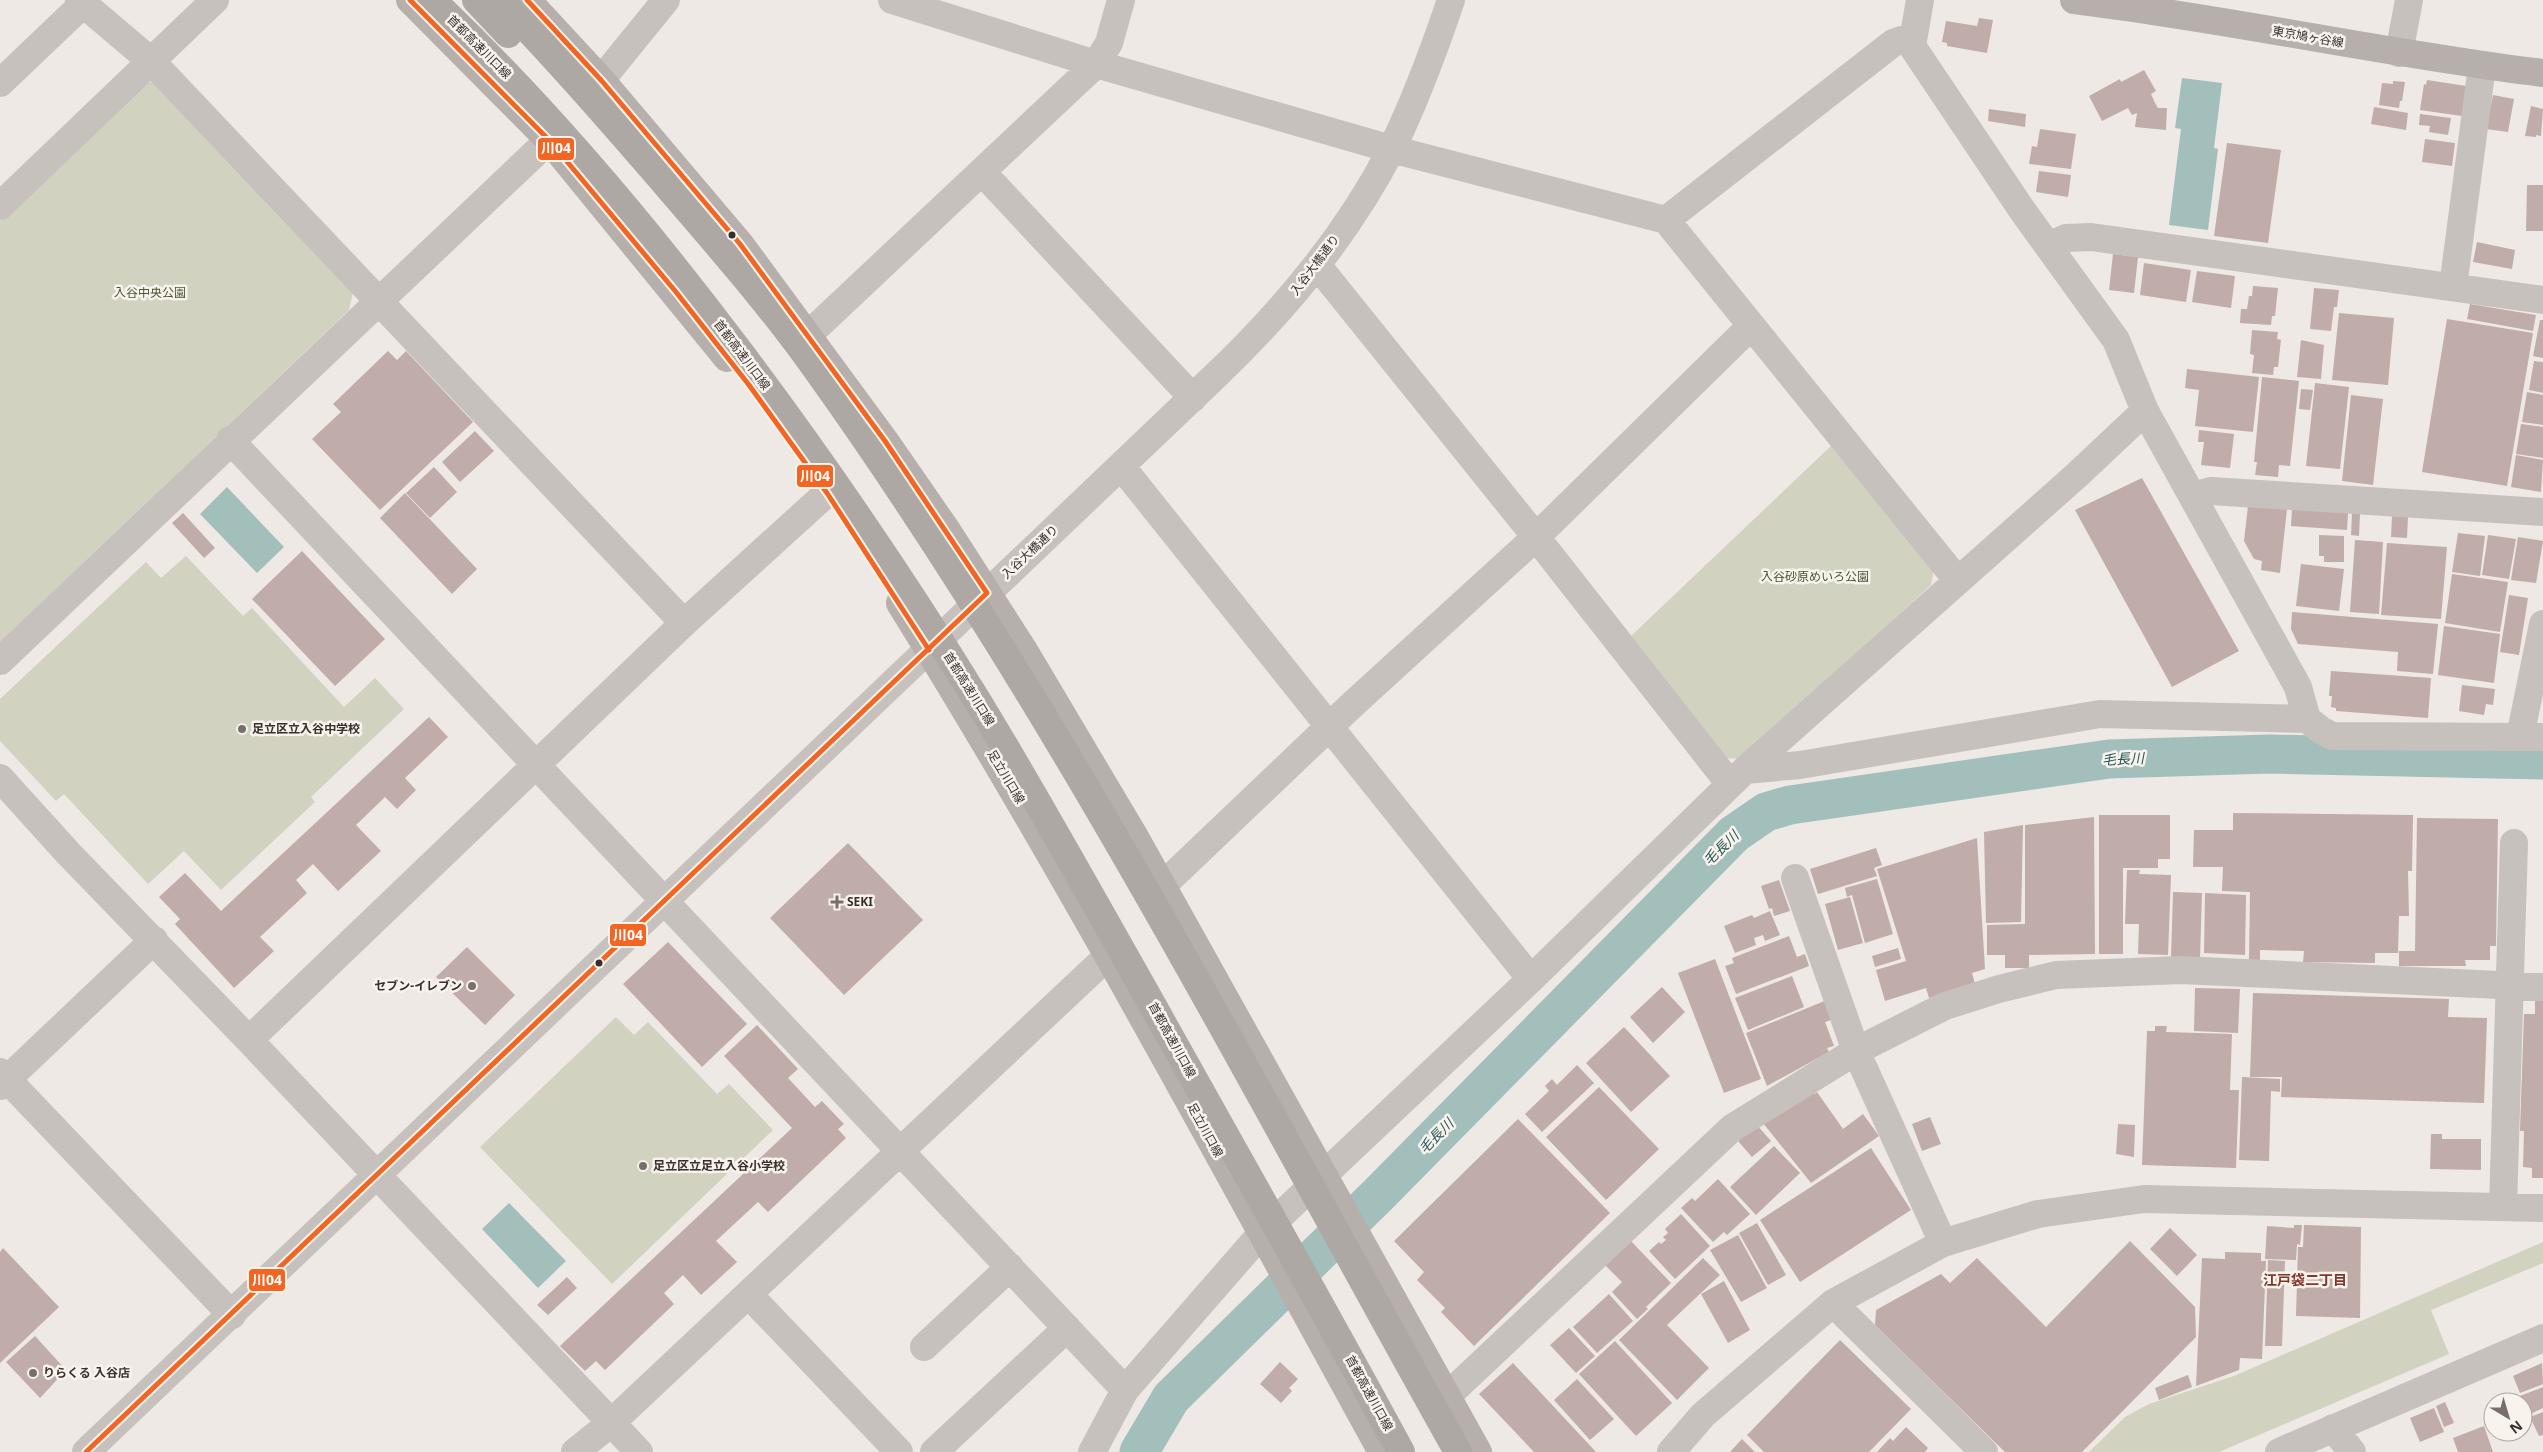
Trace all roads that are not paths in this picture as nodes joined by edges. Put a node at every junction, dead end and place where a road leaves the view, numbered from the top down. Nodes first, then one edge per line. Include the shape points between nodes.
1 (215, 0) edge
2 (410, 0) edge
3 (432, 0) edge
4 (476, 0) edge
5 (500, 0) edge
6 (527, 0) edge
7 (666, 0) edge
8 (892, 0) edge
9 (1121, 0) edge
10 (1451, 0) edge
11 (1920, 0) edge
12 (2409, 0) edge
13 (2086, 1) edge
14 (81, 2) edge
15 (1913, 36) junction
16 (2399, 53) junction
17 (152, 62) junction
18 (1096, 64) junction
19 (2482, 66) junction
20 (2543, 73) edge
21 (601, 80) junction
22 (0, 83) edge
23 (549, 140) junction
24 (1391, 148) junction
25 (982, 172) junction
26 (0, 206) edge
27 (1666, 220) junction
28 (2048, 246) junction
29 (1317, 265) junction
30 (2453, 287) junction
31 (378, 300) junction
32 (2543, 300) edge
33 (1751, 326) junction
34 (808, 335) junction
35 (1192, 398) junction
36 (2145, 411) junction
37 (230, 440) junction
38 (1121, 466) junction
39 (827, 493) junction
40 (2193, 496) junction
41 (2543, 512) edge
42 (1536, 536) junction
43 (1958, 581) junction
44 (987, 593) junction
45 (684, 623) junction
46 (2543, 624) edge
47 (929, 650) junction
48 (0, 661) edge
49 (2307, 719) junction
50 (1329, 726) junction
51 (2532, 737) edge
52 (536, 766) junction
53 (1738, 777) junction
54 (0, 778) edge
55 (2514, 843) dead end
56 (1795, 878) dead end
57 (1162, 886) junction
58 (665, 902) junction
59 (154, 940) junction
60 (1109, 954) junction
61 (1531, 979) junction
62 (2511, 986) junction
63 (2543, 987) edge
64 (1208, 999) junction
65 (249, 1040) junction
66 (1856, 1051) junction
67 (2, 1079) edge
68 (902, 1151) junction
69 (376, 1175) junction
70 (1324, 1176) junction
71 (2503, 1207) junction
72 (2543, 1208) edge
73 (1261, 1234) junction
74 (1943, 1243) junction
75 (1010, 1267) junction
76 (749, 1294) junction
77 (1834, 1303) junction
78 (232, 1315) junction
79 (1067, 1328) junction
80 (2543, 1338) edge
81 (924, 1347) dead end
82 (1125, 1390) junction
83 (1446, 1397) junction
84 (612, 1423) junction
85 (2333, 1428) junction
86 (86, 1452) edge
87 (575, 1452) edge
88 (639, 1452) edge
89 (899, 1452) edge
90 (934, 1452) edge
91 (1092, 1452) edge
92 (1382, 1452) edge
93 (1401, 1452) edge
94 (1458, 1452) edge
95 (1478, 1452) edge
96 (1672, 1452) edge
97 (1984, 1452) edge
98 (2279, 1452) edge
99 (2352, 1452) edge

1 - 17 street
2 - 23 main road, 足立川口線
3 - 93 highway, 首都高速川口線, bridge via 532,100 682,276 797,428 884,553 978,702 1085,886
4 - 64 highway, bridge via 586,120 702,255 797,374 1004,677
5 - 64 highway, bridge via 570,73 717,244 811,362 988,626 1094,800
6 - 21 main road
7 - 21 street
8 - 18 street
9 - 18 street via 1109,43
10 - 24 street, 入谷大橋通り via 1419,89
11 - 15 street
12 - 16 street
13 - 16 main road, 東京鳩ヶ谷線
14 - 17 street
14 - 22 street
15 - 27 street via 1892,42
15 - 28 street via 1912,46 1919,57
16 - 19 main road, 東京鳩ヶ谷線
17 - 26 street
17 - 31 street
18 - 24 street
18 - 25 street
19 - 20 main road, 東京鳩ヶ谷線
19 - 30 street
21 - 34 main road via 740,244
23 - 31 street
23 - 39 main road, 足立川口線 via 725,354
24 - 27 street
24 - 29 street, 入谷大橋通り
25 - 34 street
25 - 35 street
27 - 33 street
28 - 30 street via 2066,238 2091,237
28 - 36 street via 2116,340
29 - 35 street, 入谷大橋通り via 1278,313
29 - 42 street
30 - 32 street
31 - 37 street
31 - 45 street
33 - 42 street
33 - 43 street
34 - 44 main road via 885,441
35 - 38 street, 入谷大橋通り
36 - 40 street
36 - 43 street
37 - 48 street
37 - 52 street
38 - 44 street, 入谷大橋通り
38 - 50 street
39 - 45 street
39 - 47 main road, 足立川口線
40 - 41 street via 2211,491
40 - 49 street via 2298,687
42 - 50 street
42 - 53 street
43 - 53 street
44 - 47 street, 入谷大橋通り
44 - 57 main road via 1023,648
45 - 52 street
46 - 51 street
47 - 58 street, 入谷大橋通り
47 - 60 main road, 足立川口線
49 - 51 street via 2332,736
49 - 53 street via 2100,714
50 - 57 street
50 - 61 street
52 - 58 street
52 - 65 street
53 - 61 street
54 - 59 street via 68,854
55 - 62 street
56 - 66 street
57 - 70 main road
58 - 68 street
58 - 69 street, 入谷大橋通り
59 - 65 street
59 - 67 street
60 - 68 street
60 - 73 main road, 足立川口線
61 - 70 street
62 - 63 street
62 - 66 street via 2180,970 2056,975 1945,1006
62 - 71 street
64 - 94 highway, bridge
65 - 69 street
66 - 74 street
66 - 83 street via 1732,1128
67 - 78 street
68 - 75 street
68 - 76 street
69 - 78 street, 入谷大橋通り
69 - 84 street
70 - 73 street
70 - 83 main road
71 - 72 street
71 - 74 street via 2144,1200 2038,1214
73 - 82 street
73 - 92 main road, 足立川口線
74 - 77 street
75 - 79 street
75 - 81 street
76 - 84 street
76 - 89 street
77 - 96 street via 1703,1415
77 - 97 street
78 - 86 street, 入谷大橋通り
79 - 82 street
79 - 90 street
80 - 85 street
82 - 91 street
83 - 95 main road
84 - 87 street
84 - 88 street
85 - 98 street
85 - 99 street

